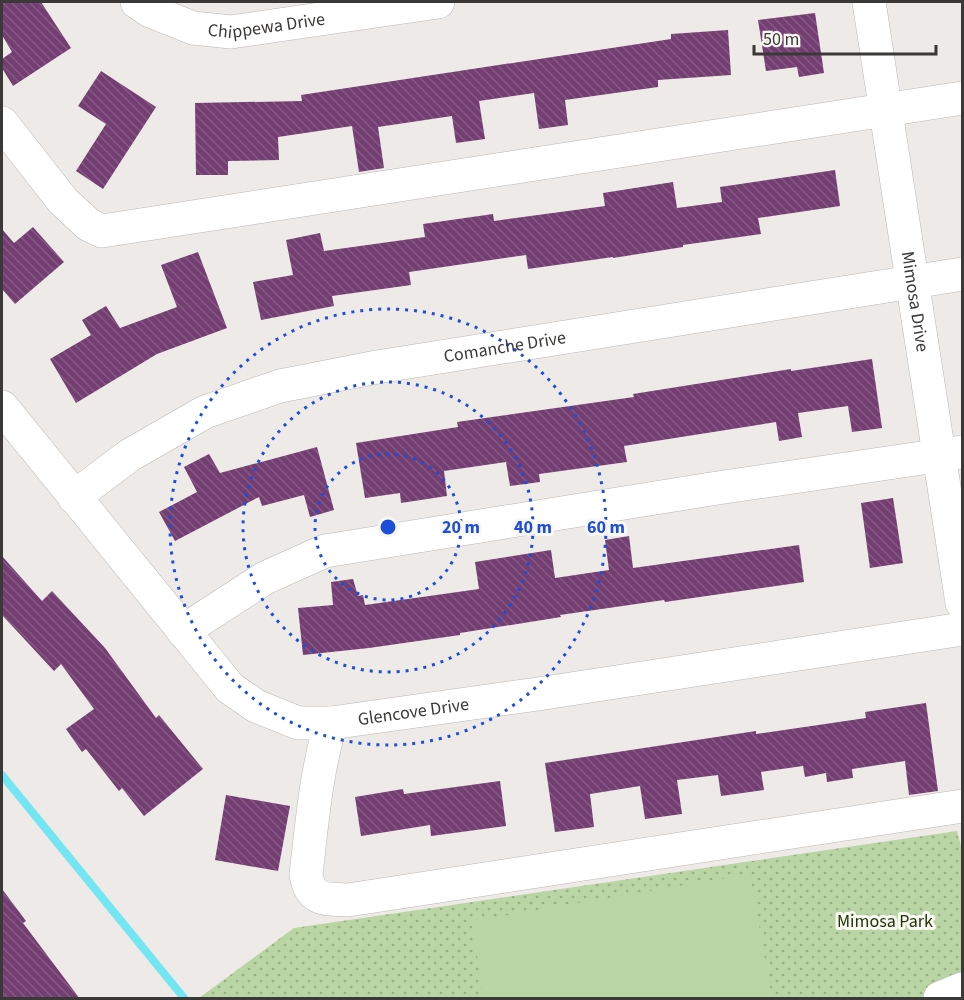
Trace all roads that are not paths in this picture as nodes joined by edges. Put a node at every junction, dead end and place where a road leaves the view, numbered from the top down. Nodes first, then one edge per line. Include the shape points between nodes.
1 (137, 2) edge
2 (438, 2) edge
3 (869, 2) edge
4 (963, 98) edge
5 (886, 110) junction
6 (2, 123) edge
7 (963, 274) edge
8 (913, 282) junction
9 (2, 407) edge
10 (951, 454) edge
11 (74, 497) junction
12 (963, 603) edge
13 (963, 629) edge
14 (183, 631) junction
15 (331, 723) junction
16 (963, 806) edge
17 (963, 989) edge
18 (940, 999) edge

1 - 2 street, Chippewa Drive via 193,28 231,33
3 - 5 street, Mimosa Drive
4 - 5 street
5 - 6 street via 102,231 88,225 63,201
5 - 8 street, Mimosa Drive
7 - 8 street, Comanche Drive
8 - 10 street, Mimosa Drive
8 - 11 street, Comanche Drive via 377,367 280,386 205,412 130,455
9 - 11 street, Glencove Drive
10 - 12 street, Mimosa Drive
10 - 14 street via 326,551 265,578
11 - 14 street, Glencove Drive
13 - 15 street, Glencove Drive
14 - 15 street, Glencove Drive via 230,688 256,706 298,723
15 - 16 street via 320,766 306,874 315,895 328,899 348,900
17 - 18 street

